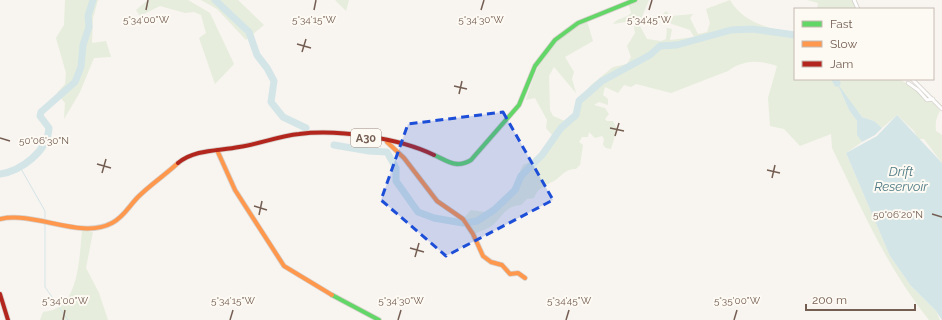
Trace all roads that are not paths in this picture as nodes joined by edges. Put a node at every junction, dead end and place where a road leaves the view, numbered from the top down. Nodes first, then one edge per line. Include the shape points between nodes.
1 (635, 0) edge
2 (913, 80) edge
3 (908, 83) dead end
4 (933, 99) junction
5 (942, 109) edge
6 (387, 142) junction
7 (217, 150) junction
8 (0, 219) edge
9 (525, 278) dead end
10 (0, 294) edge
11 (8, 320) edge
12 (379, 320) edge

1 - 6 main road, A30 via 576,23 560,34 534,67 525,96 519,105 471,160 463,165 456,165 408,145
2 - 4 street
3 - 4 street via 927,100
4 - 5 street
6 - 7 main road, A30 via 342,133 307,133
6 - 9 main road via 404,158 437,201 463,220 483,256 502,265 510,274 518,273
7 - 8 main road, A30 via 193,154 182,160 137,198 124,216 112,223 89,229 45,220 10,217
7 - 12 main road via 235,190 284,266 348,305
10 - 11 main road

